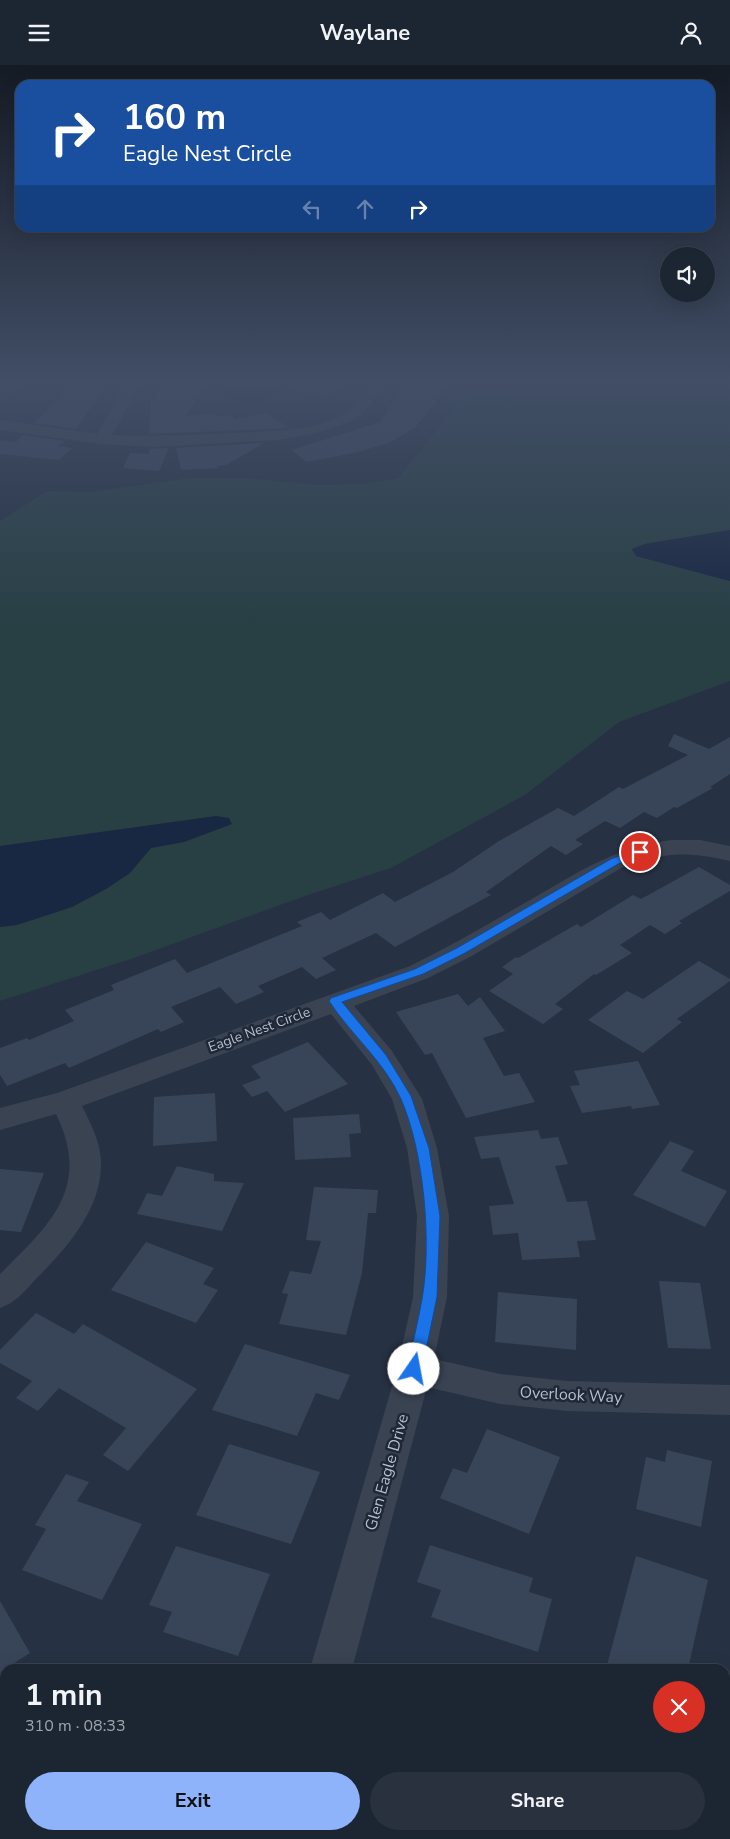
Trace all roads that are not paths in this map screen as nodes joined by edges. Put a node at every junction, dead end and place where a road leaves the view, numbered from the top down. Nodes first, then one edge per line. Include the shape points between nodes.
1 (730, 854) edge
2 (335, 1001) junction
3 (65, 1101) junction
4 (0, 1119) edge
5 (0, 1295) edge
6 (414, 1369) junction
7 (730, 1400) edge
8 (332, 1664) edge

1 - 2 street, Eagle Nest Circle via 700,846 640,852 614,862 419,972
2 - 3 street, Eagle Nest Circle
2 - 6 street, Glen Eagle Drive via 382,1058 407,1099 422,1148 433,1216 430,1297
3 - 4 street, Eagle Nest Circle
3 - 5 street via 82,1140 86,1166 82,1195 65,1225
6 - 7 street, Overlook Way via 500,1389 567,1396
6 - 8 street, Glen Eagle Drive

